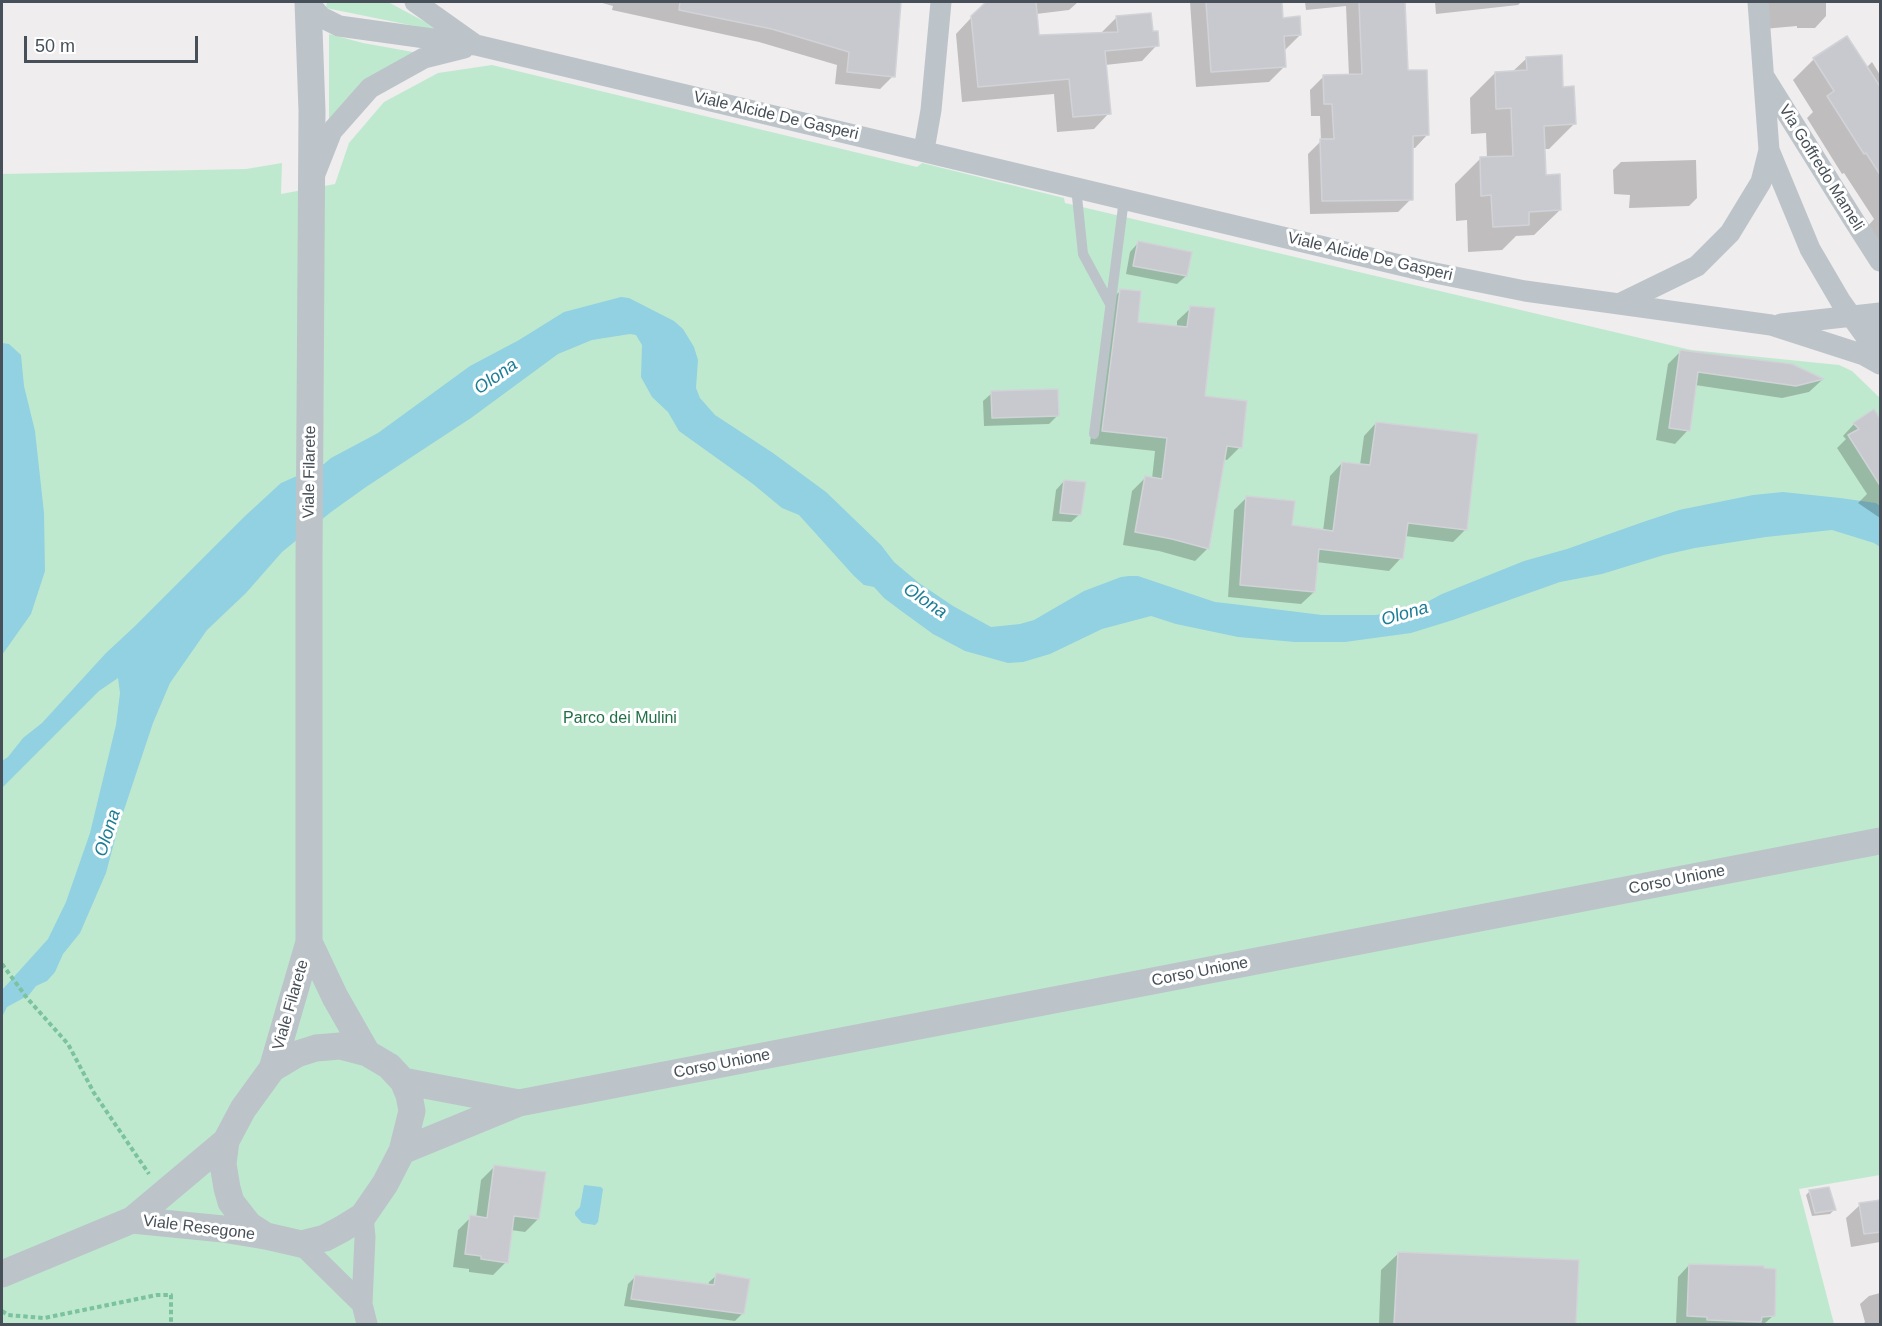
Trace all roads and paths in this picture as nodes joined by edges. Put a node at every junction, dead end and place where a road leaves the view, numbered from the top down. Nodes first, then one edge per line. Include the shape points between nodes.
1 (308, 2) edge
2 (415, 2) edge
3 (941, 2) edge
4 (1758, 2) edge
5 (476, 45) junction
6 (1763, 75) junction
7 (924, 150) junction
8 (1768, 150) junction
9 (311, 183) junction
10 (1076, 187) junction
11 (1124, 199) junction
12 (1881, 261) edge
13 (1110, 304) junction
14 (1619, 304) junction
15 (1881, 313) edge
16 (1852, 317) junction
17 (1771, 325) junction
18 (1881, 329) edge
19 (1880, 357) edge
20 (1881, 364) edge
21 (1094, 434) dead end
22 (1881, 841) edge
23 (309, 942) junction
24 (2, 964) edge
25 (368, 1053) junction
26 (273, 1069) junction
27 (403, 1080) junction
28 (519, 1103) junction
29 (226, 1141) junction
30 (402, 1151) junction
31 (158, 1169) dead end
32 (363, 1215) junction
33 (132, 1220) junction
34 (266, 1236) junction
35 (301, 1244) junction
36 (2, 1275) edge
37 (2, 1311) edge
38 (365, 1314) edge
39 (171, 1324) edge

1 - 5 street, Viale Alcide De Gasperi via 321,16 339,26
1 - 9 street, Viale Filarete
2 - 5 street, Viale Alcide De Gasperi
3 - 7 street
4 - 6 street, Via Goffredo Mameli
5 - 7 street, Viale Alcide De Gasperi
5 - 9 street, Viale Alcide De Gasperi via 424,58 370,88 332,131
6 - 8 street, Via Goffredo Mameli
6 - 12 street, Via Goffredo Mameli
7 - 10 street, Viale Alcide De Gasperi
8 - 14 street, Via Goffredo Mameli via 1761,182 1730,233 1697,266
8 - 16 street, Via Goffredo Mameli via 1810,249
9 - 23 street, Viale Filarete
10 - 11 street, Viale Alcide De Gasperi
10 - 13 lane via 1083,254
11 - 13 lane
11 - 14 street, Viale Alcide De Gasperi via 1425,271
13 - 21 lane
14 - 17 street, Viale Alcide De Gasperi
15 - 16 street
16 - 17 street
16 - 19 street, Via Goffredo Mameli
17 - 20 street
18 - 19 street via 1877,338
22 - 28 street, Corso Unione
23 - 25 street, Viale Filarete
23 - 26 street, Viale Filarete
24 - 31 path via 68,1044 94,1093 150,1175
25 - 26 street via 340,1046 316,1048
25 - 27 street
26 - 29 street via 243,1109
27 - 28 street, Corso Unione
27 - 30 street via 411,1111
28 - 30 street, Corso Unione
29 - 33 street, Viale Resegone
29 - 34 street via 224,1164 231,1202 249,1225
30 - 32 street
32 - 35 street via 326,1239
32 - 38 street
33 - 34 street, Viale Resegone
33 - 36 street, Viale Resegone
34 - 35 street
35 - 38 street
37 - 39 path via 44,1318 171,1295

